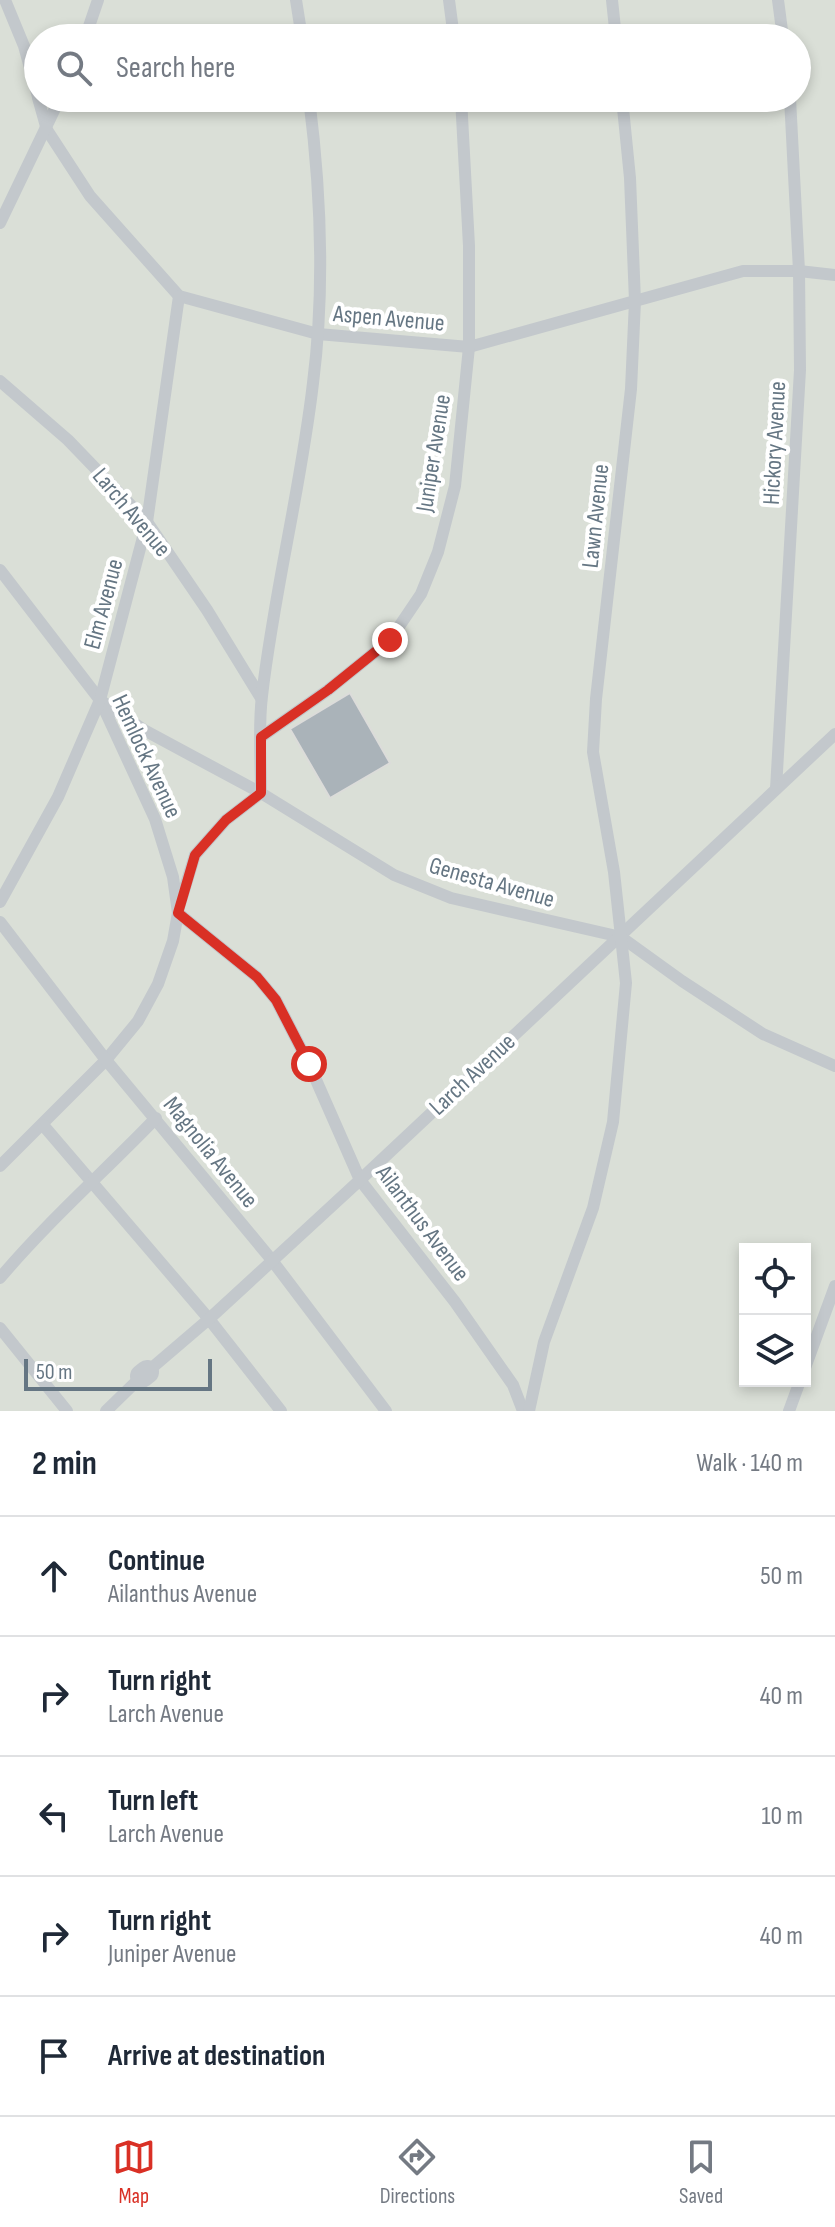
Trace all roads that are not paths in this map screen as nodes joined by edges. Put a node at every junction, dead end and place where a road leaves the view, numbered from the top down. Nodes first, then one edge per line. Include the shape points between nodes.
1 (5, 0) edge
2 (98, 0) edge
3 (296, 0) edge
4 (449, 0) edge
5 (612, 0) edge
6 (778, 0) edge
7 (90, 24) edge
8 (300, 24) edge
9 (452, 24) edge
10 (615, 24) edge
11 (781, 24) edge
12 (24, 46) edge
13 (42, 112) edge
14 (54, 112) edge
15 (311, 112) edge
16 (462, 112) edge
17 (623, 112) edge
18 (791, 112) edge
19 (47, 130) junction
20 (0, 223) edge
21 (799, 271) junction
22 (835, 275) edge
23 (179, 296) junction
24 (635, 301) junction
25 (318, 334) junction
26 (469, 347) junction
27 (0, 381) edge
28 (147, 522) junction
29 (0, 570) edge
30 (261, 698) junction
31 (100, 700) junction
32 (835, 734) edge
33 (261, 737) junction
34 (776, 789) junction
35 (261, 793) junction
36 (0, 873) edge
37 (13, 882) junction
38 (0, 902) edge
39 (178, 913) junction
40 (0, 922) edge
41 (621, 937) junction
42 (106, 1060) junction
43 (835, 1066) edge
44 (156, 1118) junction
45 (43, 1125) junction
46 (0, 1166) edge
47 (360, 1180) junction
48 (93, 1183) junction
49 (271, 1259) junction
50 (0, 1278) edge
51 (835, 1286) edge
52 (209, 1319) junction
53 (0, 1328) edge
54 (811, 1352) edge
55 (798, 1387) edge
56 (67, 1411) edge
57 (106, 1411) edge
58 (281, 1411) edge
59 (386, 1411) edge
60 (523, 1411) edge
61 (529, 1411) edge
62 (789, 1411) edge

1 - 12 lane
2 - 7 lane
3 - 8 lane
4 - 9 lane
5 - 10 lane
6 - 11 lane
13 - 19 lane
14 - 19 lane
15 - 25 lane via 320,238
16 - 26 lane, Juniper Avenue
17 - 24 lane, Lawn Avenue
18 - 21 lane, Hickory Avenue
19 - 20 lane
19 - 23 lane via 90,196
21 - 22 lane, Aspen Avenue
21 - 24 lane, Aspen Avenue via 743,271
21 - 34 lane, Hickory Avenue via 796,463
23 - 25 lane, Aspen Avenue
23 - 28 lane, Elm Avenue
24 - 26 lane, Aspen Avenue
24 - 41 lane, Lawn Avenue via 631,389 593,752
25 - 26 lane, Aspen Avenue
25 - 30 lane via 302,465
26 - 33 lane, Juniper Avenue via 455,486 421,594 390,640
27 - 28 lane, Larch Avenue via 68,440
28 - 30 lane, Larch Avenue
28 - 31 lane, Elm Avenue
29 - 31 lane, Hemlock Avenue
30 - 33 lane
31 - 35 lane, Genesta Avenue
31 - 37 lane, Elm Avenue
31 - 39 lane, Hemlock Avenue via 155,819
32 - 34 lane, Larch Avenue
33 - 35 lane
34 - 41 lane, Larch Avenue
35 - 39 lane via 226,820 195,855
35 - 41 lane, Genesta Avenue via 394,875 464,902
36 - 37 lane
37 - 38 lane, Elm Avenue
39 - 42 lane, Hemlock Avenue via 158,984 138,1021
39 - 47 lane, Ailanthus Avenue via 257,977 276,1000
40 - 42 lane, Magnolia Avenue
41 - 43 lane, Genesta Avenue via 763,1034
41 - 47 lane, Larch Avenue
41 - 61 lane, Lawn Avenue via 626,983 613,1122 593,1208 544,1342
42 - 44 lane, Magnolia Avenue
42 - 45 lane, Hemlock Avenue
44 - 48 lane
44 - 49 lane, Magnolia Avenue
45 - 46 lane, Hemlock Avenue
45 - 48 lane
47 - 49 lane, Larch Avenue
47 - 60 lane, Ailanthus Avenue via 455,1302 513,1385
48 - 50 lane
48 - 52 lane
49 - 52 lane, Larch Avenue
49 - 59 lane, Magnolia Avenue
51 - 54 lane
52 - 57 lane, Larch Avenue
52 - 58 lane
53 - 56 lane
55 - 62 lane

